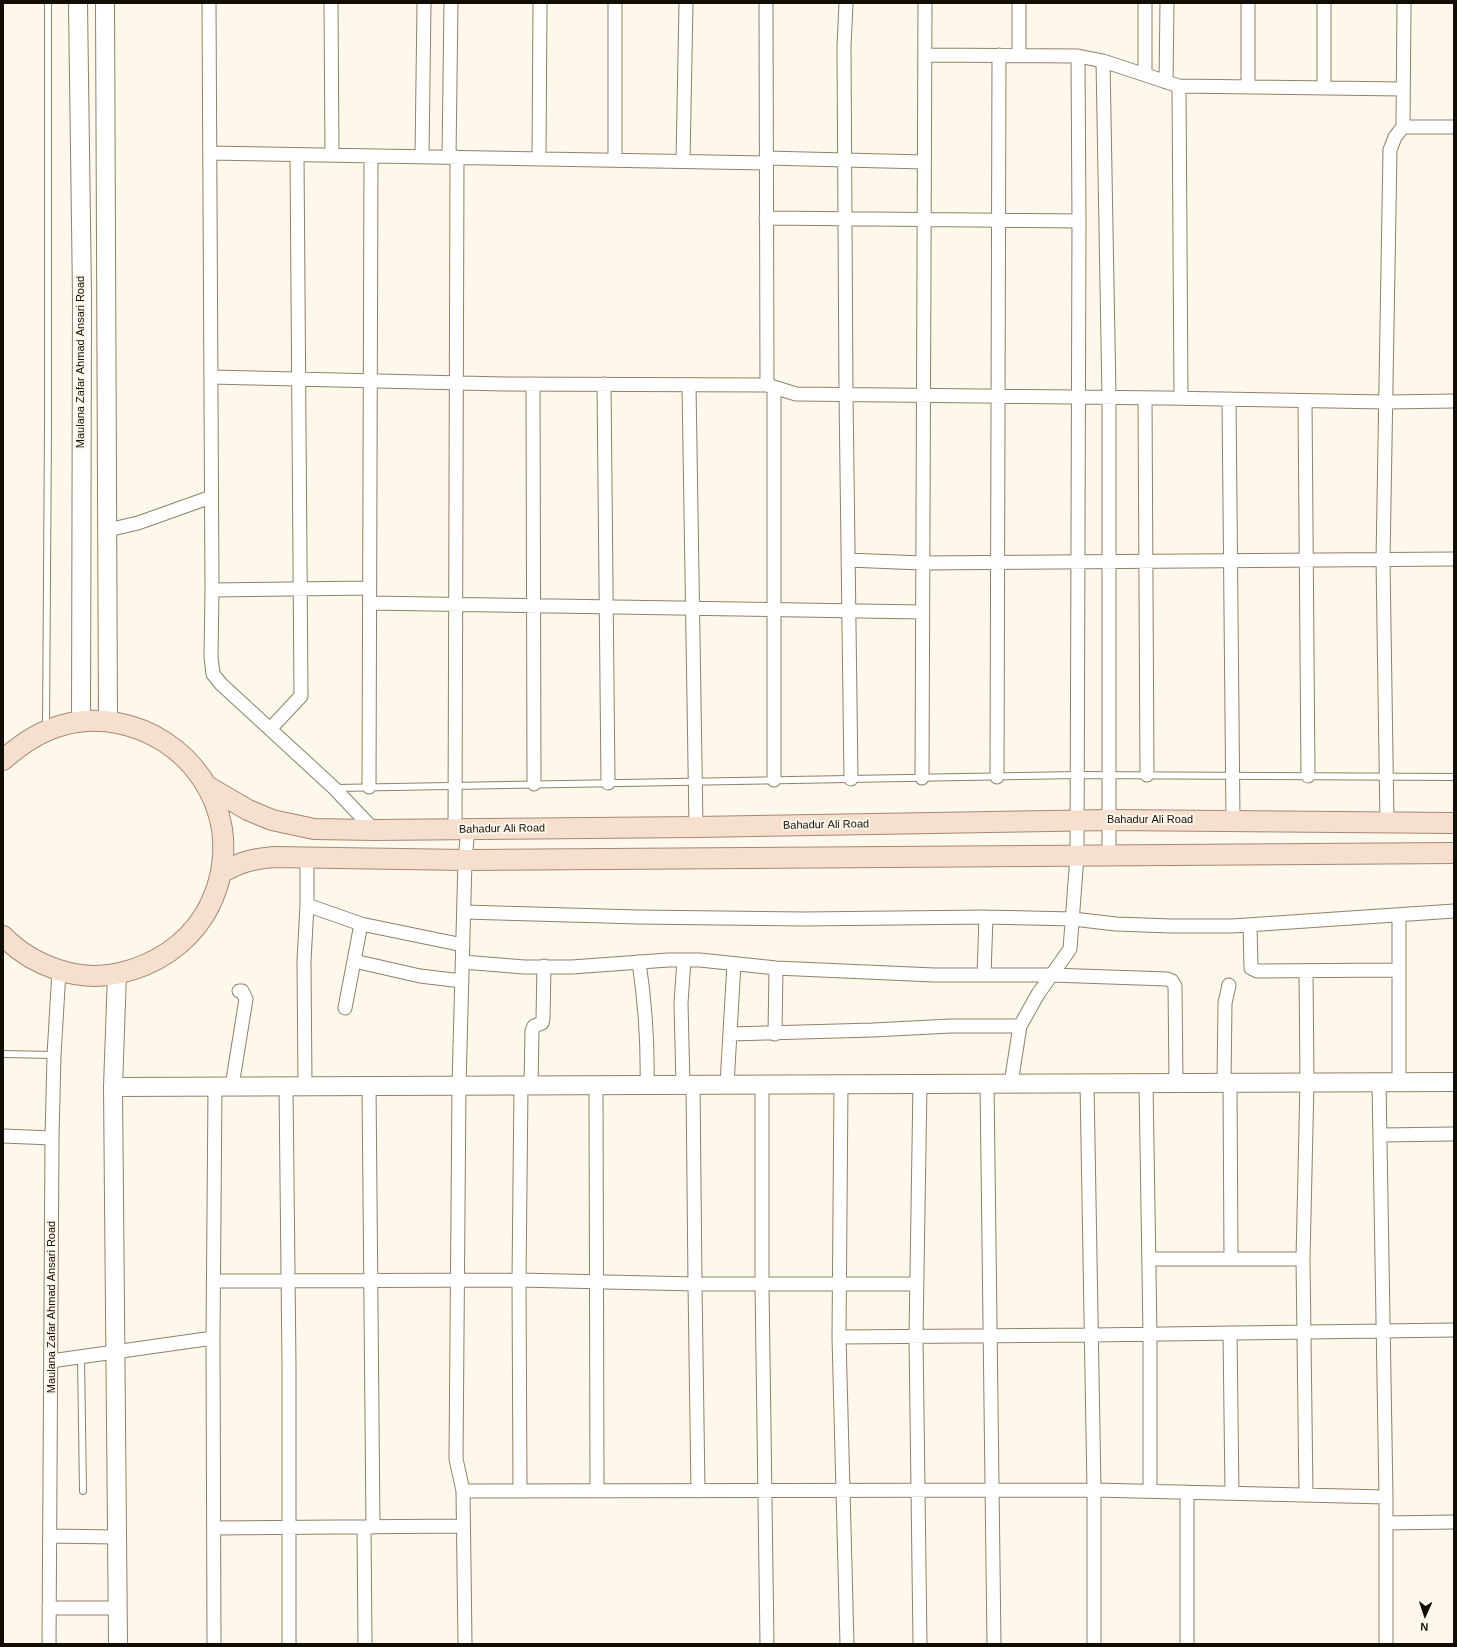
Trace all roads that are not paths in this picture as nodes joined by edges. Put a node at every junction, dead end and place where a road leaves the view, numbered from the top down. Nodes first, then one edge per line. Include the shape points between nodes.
1 (48, 3) edge
2 (78, 3) edge
3 (105, 3) edge
4 (208, 3) edge
5 (331, 3) edge
6 (424, 3) edge
7 (451, 3) edge
8 (540, 3) edge
9 (615, 3) edge
10 (686, 3) edge
11 (766, 3) edge
12 (846, 3) edge
13 (925, 3) edge
14 (1018, 3) edge
15 (1145, 3) edge
16 (1167, 3) edge
17 (1248, 3) edge
18 (1324, 3) edge
19 (1404, 3) edge
20 (999, 54) junction
21 (1018, 55) junction
22 (925, 56) junction
23 (1078, 56) junction
24 (1103, 61) junction
25 (1145, 74) junction
26 (1166, 82) junction
27 (1178, 86) junction
28 (1248, 87) junction
29 (1324, 88) junction
30 (1402, 88) junction
31 (1403, 127) junction
32 (1454, 127) edge
33 (210, 153) junction
34 (296, 155) junction
35 (332, 155) junction
36 (371, 156) junction
37 (422, 156) junction
38 (453, 157) junction
39 (539, 159) junction
40 (615, 160) junction
41 (766, 160) junction
42 (845, 160) junction
43 (684, 161) junction
44 (924, 162) junction
45 (766, 218) junction
46 (845, 219) junction
47 (924, 220) junction
48 (999, 220) junction
49 (1079, 221) junction
50 (211, 377) junction
51 (297, 379) junction
52 (370, 381) junction
53 (456, 383) junction
54 (533, 384) junction
55 (604, 384) junction
56 (689, 385) junction
57 (771, 386) junction
58 (846, 394) junction
59 (922, 395) junction
60 (998, 396) junction
61 (1079, 397) junction
62 (1109, 397) junction
63 (1145, 398) junction
64 (1181, 398) junction
65 (1229, 399) junction
66 (1305, 401) junction
67 (1454, 401) edge
68 (1386, 402) junction
69 (211, 497) junction
70 (108, 530) junction
71 (1454, 559) edge
72 (848, 560) junction
73 (1382, 560) junction
74 (1230, 561) junction
75 (1306, 561) junction
76 (1078, 562) junction
77 (1146, 562) junction
78 (998, 563) junction
79 (1109, 563) junction
80 (922, 564) junction
81 (300, 588) junction
82 (369, 588) junction
83 (212, 590) junction
84 (370, 603) junction
85 (456, 605) junction
86 (534, 606) junction
87 (606, 607) junction
88 (693, 608) junction
89 (774, 610) junction
90 (848, 611) junction
91 (922, 612) junction
92 (81, 722) junction
93 (108, 722) junction
94 (271, 728) junction
95 (46, 731) junction
96 (3, 760) edge
97 (1077, 775) junction
98 (1109, 776) junction
99 (1146, 776) junction
100 (1231, 776) junction
101 (1308, 776) junction
102 (997, 777) junction
103 (1386, 777) junction
104 (1454, 777) edge
105 (922, 778) junction
106 (851, 779) junction
107 (774, 780) junction
108 (696, 782) junction
109 (608, 783) junction
110 (534, 784) junction
111 (207, 786) junction
112 (455, 786) junction
113 (369, 787) junction
114 (334, 788) junction
115 (1077, 820) junction
116 (1109, 820) junction
117 (1233, 820) junction
118 (1387, 823) junction
119 (1454, 823) edge
120 (696, 827) junction
121 (462, 829) junction
122 (374, 830) junction
123 (1454, 853) edge
124 (1109, 855) junction
125 (307, 856) junction
126 (1077, 856) junction
127 (466, 860) junction
128 (221, 873) junction
129 (307, 905) junction
130 (1454, 911) edge
131 (464, 912) junction
132 (1399, 916) junction
133 (986, 917) junction
134 (1072, 919) junction
135 (361, 924) junction
136 (1250, 925) junction
137 (3, 936) edge
138 (463, 945) junction
139 (684, 960) junction
140 (354, 961) junction
141 (463, 962) junction
142 (639, 962) junction
143 (734, 964) junction
144 (544, 966) junction
145 (776, 968) junction
146 (1399, 970) junction
147 (59, 971) junction
148 (1306, 971) junction
149 (117, 974) junction
150 (984, 974) junction
151 (1052, 974) junction
152 (462, 981) junction
153 (1229, 985) dead end
154 (239, 991) dead end
155 (345, 1008) dead end
156 (1020, 1026) junction
157 (730, 1034) junction
158 (775, 1034) junction
159 (3, 1054) edge
160 (54, 1055) junction
161 (1176, 1082) junction
162 (1227, 1082) junction
163 (1307, 1082) junction
164 (1379, 1082) junction
165 (1400, 1082) junction
166 (1454, 1082) edge
167 (920, 1083) junction
168 (987, 1083) junction
169 (1011, 1083) junction
170 (1087, 1083) junction
171 (1146, 1083) junction
172 (647, 1084) junction
173 (688, 1084) junction
174 (727, 1084) junction
175 (762, 1084) junction
176 (841, 1084) junction
177 (459, 1085) junction
178 (526, 1085) junction
179 (596, 1085) junction
180 (223, 1086) junction
181 (286, 1086) junction
182 (305, 1086) junction
183 (369, 1086) junction
184 (113, 1087) junction
185 (1454, 1134) edge
186 (1380, 1135) junction
187 (3, 1136) edge
188 (52, 1138) junction
189 (1149, 1259) junction
190 (1231, 1259) junction
191 (1303, 1259) junction
192 (458, 1280) junction
193 (519, 1280) junction
194 (214, 1281) junction
195 (288, 1281) junction
196 (371, 1281) junction
197 (597, 1281) junction
198 (694, 1284) junction
199 (916, 1284) junction
200 (762, 1285) junction
201 (840, 1285) junction
202 (1454, 1330) edge
203 (1383, 1331) junction
204 (1304, 1332) junction
205 (1230, 1333) junction
206 (1150, 1334) junction
207 (1091, 1335) junction
208 (916, 1336) junction
209 (990, 1336) junction
210 (839, 1337) junction
211 (213, 1338) junction
212 (115, 1353) junction
213 (81, 1358) junction
214 (51, 1361) junction
215 (992, 1490) junction
216 (1094, 1490) junction
217 (83, 1491) dead end
218 (463, 1491) junction
219 (520, 1491) junction
220 (597, 1491) junction
221 (698, 1491) junction
222 (764, 1491) junction
223 (844, 1491) junction
224 (917, 1491) junction
225 (1150, 1491) junction
226 (1187, 1492) junction
227 (1232, 1493) junction
228 (1306, 1495) junction
229 (1386, 1498) junction
230 (1454, 1522) edge
231 (1386, 1523) junction
232 (463, 1526) junction
233 (289, 1527) junction
234 (368, 1527) junction
235 (214, 1528) junction
236 (50, 1536) junction
237 (117, 1537) junction
238 (49, 1608) junction
239 (117, 1608) junction
240 (49, 1644) edge
241 (118, 1644) edge
242 (214, 1644) edge
243 (289, 1644) edge
244 (365, 1644) edge
245 (465, 1644) edge
246 (767, 1644) edge
247 (847, 1644) edge
248 (920, 1644) edge
249 (994, 1644) edge
250 (1094, 1644) edge
251 (1187, 1644) edge
252 (1386, 1644) edge

1 - 95 lane
2 - 92 street, Maulana Zafar Ahmad Ansari Road via 82,296
3 - 70 street
4 - 33 street
5 - 35 street
6 - 37 street
7 - 38 street
8 - 39 street
9 - 40 street
10 - 43 street
11 - 41 street
12 - 42 street
13 - 22 street
14 - 21 street
15 - 25 street
16 - 26 street
17 - 28 street
18 - 29 street
19 - 30 street
20 - 21 street
20 - 22 street
20 - 48 street
21 - 23 street
22 - 44 street
23 - 24 street
23 - 49 street
24 - 25 street
24 - 62 street
25 - 26 street
26 - 27 street
27 - 28 street
27 - 64 street
28 - 29 street
29 - 30 street
30 - 31 street
31 - 32 street
31 - 68 street via 1395,137 1390,150
33 - 34 street
33 - 50 street
34 - 35 street
34 - 51 street
35 - 36 street
36 - 37 street
36 - 52 street
37 - 38 street
38 - 39 street
38 - 53 street
39 - 40 street
40 - 43 street
41 - 42 street
41 - 43 street
41 - 45 street
42 - 44 street
42 - 46 street
44 - 47 street
45 - 46 street
45 - 57 street
46 - 47 street
46 - 58 street
47 - 48 street
47 - 59 street
48 - 49 street
48 - 60 street
49 - 61 street
50 - 51 street
50 - 69 street
51 - 52 street
51 - 81 street
52 - 53 street
52 - 82 street
53 - 54 street
53 - 85 street
54 - 55 street
54 - 86 street
55 - 56 street
55 - 87 street
56 - 57 street
56 - 88 street
57 - 58 street via 796,394
57 - 89 street
58 - 59 street
58 - 72 street
59 - 60 street
59 - 80 street
60 - 61 street
60 - 78 street
61 - 62 street
61 - 76 street
62 - 63 street
62 - 79 street
63 - 64 street
63 - 77 street
64 - 65 street
65 - 66 street
65 - 74 street
66 - 68 street
66 - 75 street
67 - 68 street
68 - 73 street
69 - 70 street via 138,523
69 - 83 street
70 - 93 street
71 - 73 street
72 - 80 street
72 - 90 street
73 - 75 street
73 - 103 street
74 - 75 street
74 - 77 street
74 - 100 street
75 - 101 street
76 - 78 street
76 - 79 street
76 - 97 street
77 - 79 street
77 - 99 street
78 - 80 street
78 - 102 street
79 - 98 street
80 - 91 street
81 - 82 street
81 - 83 street
81 - 94 street via 301,696
82 - 84 street
83 - 94 street via 213,674
84 - 85 street
84 - 113 street
85 - 86 street
85 - 112 street
86 - 87 street
86 - 110 street
87 - 88 street
87 - 109 street
88 - 89 street
88 - 108 street
89 - 90 street
89 - 107 street
90 - 91 street
90 - 106 street
91 - 105 street
92 - 93 main road
92 - 95 main road
93 - 111 main road via 126,724 158,737 186,759
94 - 114 street
95 - 96 main road via 30,739
97 - 98 lane
97 - 102 lane
97 - 115 street
98 - 99 lane
98 - 116 street
99 - 100 lane
100 - 101 lane
100 - 117 street
101 - 103 lane
102 - 105 lane
103 - 104 lane
103 - 118 street
105 - 106 lane
106 - 107 lane
107 - 108 lane
108 - 109 lane
108 - 120 street
109 - 110 lane
110 - 112 lane
111 - 122 main road, Bahadur Ali Road via 248,810 288,824 314,829
111 - 128 main road via 220,820 223,844
112 - 113 lane
112 - 121 street
113 - 114 lane
114 - 122 street
115 - 116 main road, Bahadur Ali Road
115 - 120 main road, Bahadur Ali Road
115 - 126 street
116 - 117 main road, Bahadur Ali Road
116 - 124 street
117 - 118 main road, Bahadur Ali Road
118 - 119 main road, Bahadur Ali Road
120 - 121 main road, Bahadur Ali Road
121 - 122 main road, Bahadur Ali Road
121 - 127 street
123 - 124 main road
124 - 126 main road
125 - 127 main road
125 - 128 main road via 255,858
125 - 129 street
126 - 127 main road
126 - 134 street
127 - 131 street
128 - 149 main road via 210,905 183,941 150,964
129 - 135 street
129 - 182 street via 304,960
130 - 132 street
131 - 133 street via 646,918
131 - 138 street
132 - 136 street
132 - 146 street
133 - 134 street
133 - 150 street
134 - 136 street via 1171,926
134 - 151 street via 1070,949
135 - 138 street
135 - 140 street
136 - 148 street via 1251,968
137 - 147 main road via 41,964
138 - 141 street
139 - 142 street
139 - 143 street
139 - 173 street via 681,1003
140 - 152 street via 420,976
140 - 155 street
141 - 144 street
141 - 152 street
142 - 144 street
142 - 172 street via 646,1012
143 - 145 street
143 - 157 street
144 - 178 street via 543,1019 532,1031
145 - 150 street via 934,975
145 - 158 street
146 - 148 street
146 - 165 street
147 - 149 main road via 78,975
147 - 160 street, Maulana Zafar Ahmad Ansari Road
148 - 163 street
149 - 184 street
150 - 151 street
151 - 156 street
151 - 161 street via 1172,981 1175,986
152 - 177 street
153 - 162 street via 1224,1003
154 - 180 street via 245,994 246,999
156 - 158 street via 951,1026
156 - 169 street
157 - 158 street
157 - 174 street
159 - 160 lane
160 - 188 street, Maulana Zafar Ahmad Ansari Road
161 - 162 street
161 - 171 street
162 - 163 street
162 - 190 street
163 - 164 street
163 - 191 street
164 - 165 street
164 - 186 street
165 - 166 street
167 - 168 street
167 - 176 street
167 - 199 street
168 - 169 street
168 - 209 street
169 - 170 street
170 - 171 street
170 - 207 street
171 - 189 street
172 - 173 street
172 - 179 street
173 - 174 street
173 - 198 street
174 - 175 street
175 - 176 street
175 - 200 street
176 - 201 street
177 - 178 street
177 - 183 street
177 - 192 street
178 - 179 street
178 - 193 street
179 - 197 street
180 - 181 street
180 - 184 street
180 - 194 street
181 - 182 street
181 - 195 street
182 - 183 street
183 - 196 street
184 - 212 street
185 - 186 street
186 - 203 street
187 - 188 street
188 - 214 street, Maulana Zafar Ahmad Ansari Road
189 - 190 street
189 - 206 street
190 - 191 street
191 - 204 street
192 - 193 street
192 - 196 street
192 - 218 street via 456,1459
193 - 197 street
193 - 219 street
194 - 195 street
194 - 211 street
195 - 196 street
195 - 233 street
196 - 234 street
197 - 198 street
197 - 220 street
198 - 200 street
198 - 221 street
199 - 201 street
199 - 208 street
200 - 201 street
200 - 222 street
201 - 210 street
202 - 203 street
203 - 204 street
203 - 229 street
204 - 205 street
204 - 228 street
205 - 206 street
205 - 227 street
206 - 207 street
206 - 225 street
207 - 209 street
207 - 216 street
208 - 209 street
208 - 210 street
208 - 224 street
209 - 215 street
210 - 223 street
211 - 212 street
211 - 235 street
212 - 213 street
212 - 237 street
213 - 214 street
213 - 217 lane
214 - 236 street, Maulana Zafar Ahmad Ansari Road
215 - 216 street
215 - 224 street
215 - 249 street
216 - 225 street
216 - 250 street
218 - 219 street
218 - 232 street
219 - 220 street
220 - 221 street
221 - 222 street
222 - 223 street
222 - 246 street
223 - 224 street
223 - 247 street
224 - 248 street
225 - 226 street
226 - 227 street
226 - 251 street
227 - 228 street
228 - 229 street
229 - 231 street
230 - 231 street
231 - 252 street
232 - 234 street
232 - 245 street
233 - 234 street
233 - 235 street
233 - 243 street
234 - 244 street
235 - 242 street
236 - 237 street
236 - 238 street, Maulana Zafar Ahmad Ansari Road
237 - 239 street
238 - 239 street
238 - 240 street, Maulana Zafar Ahmad Ansari Road
239 - 241 street

